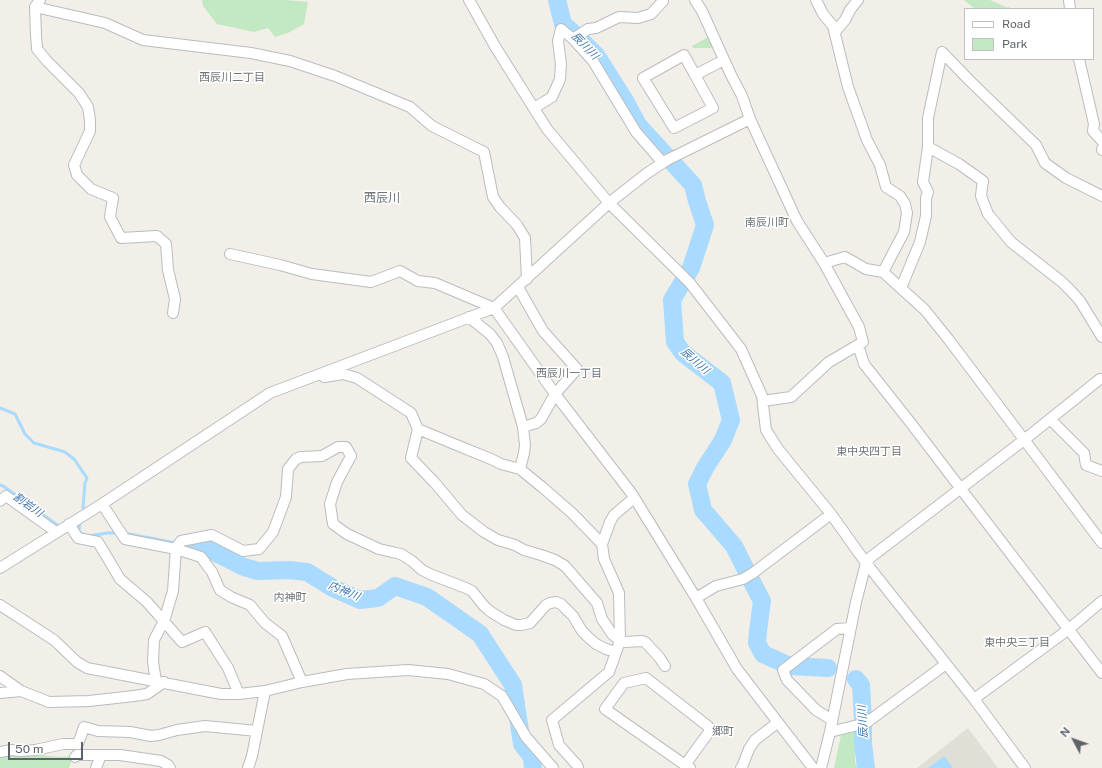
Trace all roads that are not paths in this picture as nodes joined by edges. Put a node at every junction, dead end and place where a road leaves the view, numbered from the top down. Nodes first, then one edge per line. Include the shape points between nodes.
1 (469, 0) edge
2 (663, 0) edge
3 (695, 0) edge
4 (816, 0) edge
5 (858, 0) edge
6 (37, 4) edge
7 (835, 32) junction
8 (573, 39) junction
9 (724, 60) junction
10 (1079, 60) edge
11 (695, 75) junction
12 (534, 108) junction
13 (750, 118) junction
14 (1102, 141) edge
15 (928, 147) junction
16 (663, 163) junction
17 (1102, 196) edge
18 (609, 203) junction
19 (230, 254) dead end
20 (824, 263) junction
21 (883, 272) junction
22 (527, 279) junction
23 (518, 287) junction
24 (901, 288) junction
25 (494, 308) junction
26 (173, 313) dead end
27 (469, 317) junction
28 (1102, 337) edge
29 (858, 345) junction
30 (1100, 379) dead end
31 (305, 380) junction
32 (555, 394) junction
33 (763, 401) junction
34 (1050, 419) junction
35 (523, 427) junction
36 (418, 429) junction
37 (1024, 440) junction
38 (520, 469) junction
39 (1102, 471) edge
40 (960, 489) junction
41 (634, 498) junction
42 (0, 501) edge
43 (102, 504) junction
44 (831, 514) junction
45 (67, 529) junction
46 (1102, 543) edge
47 (602, 544) junction
48 (178, 546) junction
49 (866, 563) junction
50 (0, 568) edge
51 (696, 598) junction
52 (1102, 602) edge
53 (0, 605) edge
54 (164, 621) junction
55 (850, 628) junction
56 (1069, 629) junction
57 (620, 641) junction
58 (616, 652) junction
59 (946, 664) junction
60 (665, 666) dead end
61 (1102, 673) edge
62 (0, 676) edge
63 (160, 682) junction
64 (302, 682) junction
65 (21, 691) junction
66 (264, 691) junction
67 (0, 692) edge
68 (239, 694) junction
69 (974, 699) junction
70 (832, 720) junction
71 (777, 723) junction
72 (257, 731) junction
73 (830, 732) junction
74 (0, 752) edge
75 (101, 755) junction
76 (75, 756) dead end
77 (688, 766) edge
78 (96, 768) edge
79 (170, 768) edge
80 (248, 768) edge
81 (553, 768) edge
82 (578, 768) edge
83 (741, 768) edge
84 (813, 768) edge
85 (821, 768) edge
86 (1025, 768) edge

1 - 12 street
2 - 8 street via 651,14 638,18 619,17
3 - 9 street
4 - 7 street
5 - 7 street
6 - 22 street via 105,24 143,40 251,53 290,61 335,76 410,107 432,126 484,152 493,197 525,238
6 - 26 street via 37,49 79,93 88,107 90,131 74,165 77,175 91,189 113,198 110,217 121,238 157,236 166,244 168,270 175,299
7 - 21 street via 848,87 867,140 880,165 886,187 900,196 907,213 904,232
8 - 12 street via 560,29 560,79 552,97
8 - 16 street via 593,61 636,132
9 - 11 street
9 - 13 street
10 - 14 street via 1094,124 1093,132
11 - 11 street via 712,108 674,128 643,78 684,55
12 - 18 street via 547,129
13 - 16 street
13 - 20 street via 797,221
15 - 17 street via 929,110 942,52 1036,146 1045,163 1066,178
15 - 24 street via 923,182 928,192 926,216 920,242
15 - 28 street via 983,181 981,196 988,214 1011,242 1072,292
16 - 18 street
18 - 22 street
18 - 33 street via 685,278 726,328 741,350
19 - 25 street via 312,274 371,282 400,271 418,281 435,283
20 - 21 street via 845,257 866,269
20 - 29 street via 858,327 863,342
21 - 24 street
22 - 23 street
23 - 25 street
23 - 32 street via 544,331 577,369
24 - 37 street via 925,310
25 - 27 street
25 - 32 street
27 - 31 street
27 - 35 street via 497,343
29 - 33 street via 829,362 791,397
29 - 40 street via 864,364
30 - 34 street
31 - 36 street via 343,374 357,378 411,413
31 - 43 street via 270,393
32 - 35 street via 541,419
32 - 41 street
33 - 44 street via 766,430 778,449
34 - 37 street
34 - 39 street via 1084,453 1086,465
35 - 38 street via 525,445
36 - 38 street via 501,464
36 - 57 street via 411,458 462,515 498,540 565,566 597,603 606,626
37 - 40 street
37 - 46 street
38 - 47 street
40 - 49 street
40 - 56 street
41 - 47 street via 614,515
41 - 51 street
42 - 45 street via 6,496
43 - 45 street
43 - 48 street via 125,539
44 - 49 street
44 - 51 street via 749,575 716,586
45 - 50 street
45 - 54 street via 78,538 98,542 120,579 147,602
47 - 57 street via 604,559 619,593
48 - 54 street via 173,591
48 - 58 street via 182,541 212,535 243,551 259,549 273,532 286,497 288,469 296,459 322,456 338,447 346,447 351,456 337,482 330,504 333,524 347,534 379,549 401,554 427,573 472,591 484,606 516,625 530,622 550,603 561,604 589,638 596,644
48 - 64 street via 201,557 212,572 220,590 250,605 265,623 282,636
49 - 55 street
49 - 59 street
51 - 71 street via 737,669
52 - 56 street
53 - 63 street via 54,640 77,662 88,668
54 - 63 street via 154,640 153,662
54 - 68 street via 182,642 205,632 228,668
55 - 70 street
55 - 70 street via 837,629 783,670 787,680 816,710
56 - 61 street
56 - 69 street
57 - 58 street
57 - 60 street via 645,642
58 - 82 street via 609,672 552,720 559,745
59 - 69 street
59 - 73 street via 862,724
62 - 65 street
63 - 65 street via 147,694 89,701 49,702
63 - 68 street via 221,694
64 - 66 street
64 - 81 street via 347,674 408,670 448,674 484,684 502,696 526,737
65 - 67 street
66 - 68 street
66 - 72 street
69 - 86 street
70 - 73 street
71 - 83 street via 755,740
71 - 84 street
72 - 74 street via 205,726 151,736 130,732 98,731 84,727 78,744
72 - 80 street
73 - 85 street
75 - 76 street
75 - 78 street
75 - 79 street via 161,761
77 - 77 street via 605,708 624,683 646,678 709,727 709,732

